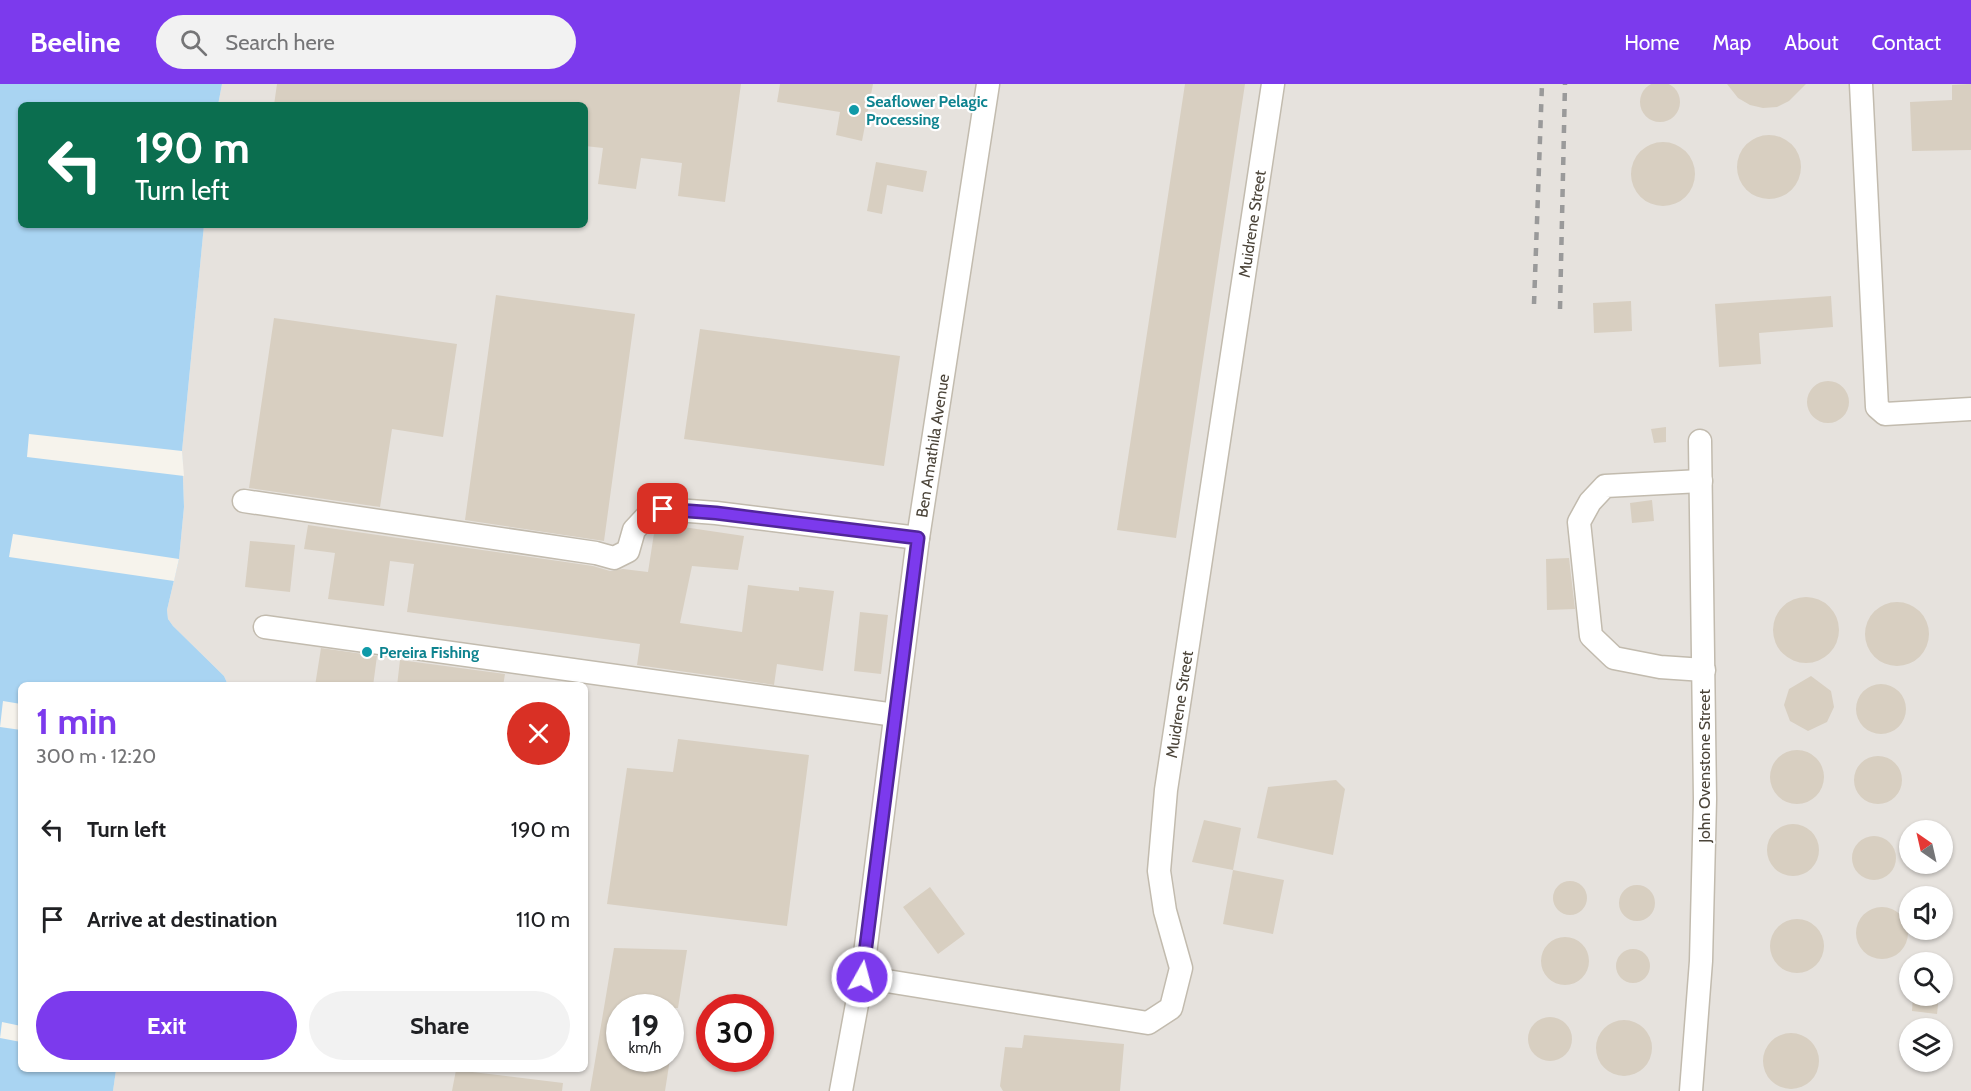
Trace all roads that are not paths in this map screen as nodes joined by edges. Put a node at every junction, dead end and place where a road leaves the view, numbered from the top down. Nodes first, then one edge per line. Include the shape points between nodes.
1 (988, 84) edge
2 (1273, 84) edge
3 (1861, 84) edge
4 (1971, 409) edge
5 (1700, 441) dead end
6 (1701, 481) junction
7 (244, 501) dead end
8 (918, 538) junction
9 (265, 627) dead end
10 (1704, 670) junction
11 (895, 715) junction
12 (862, 977) junction
13 (841, 1091) edge
14 (1691, 1091) edge

1 - 8 street, Ben Amathila Avenue
2 - 12 street, Muidrene Street via 1166,790 1159,871 1181,968 1171,1008 1148,1023
3 - 4 street via 1877,407 1885,414
5 - 6 street, John Ovenstone Street
6 - 10 street, John Ovenstone Street
6 - 10 street via 1605,486 1579,522 1591,636 1614,658
7 - 8 street via 614,558 628,551 634,530 647,516 663,509
8 - 11 street, Ben Amathila Avenue
9 - 11 street
10 - 14 street, John Ovenstone Street via 1706,800
11 - 12 street, Ben Amathila Avenue
12 - 13 street, Ben Amathila Avenue

